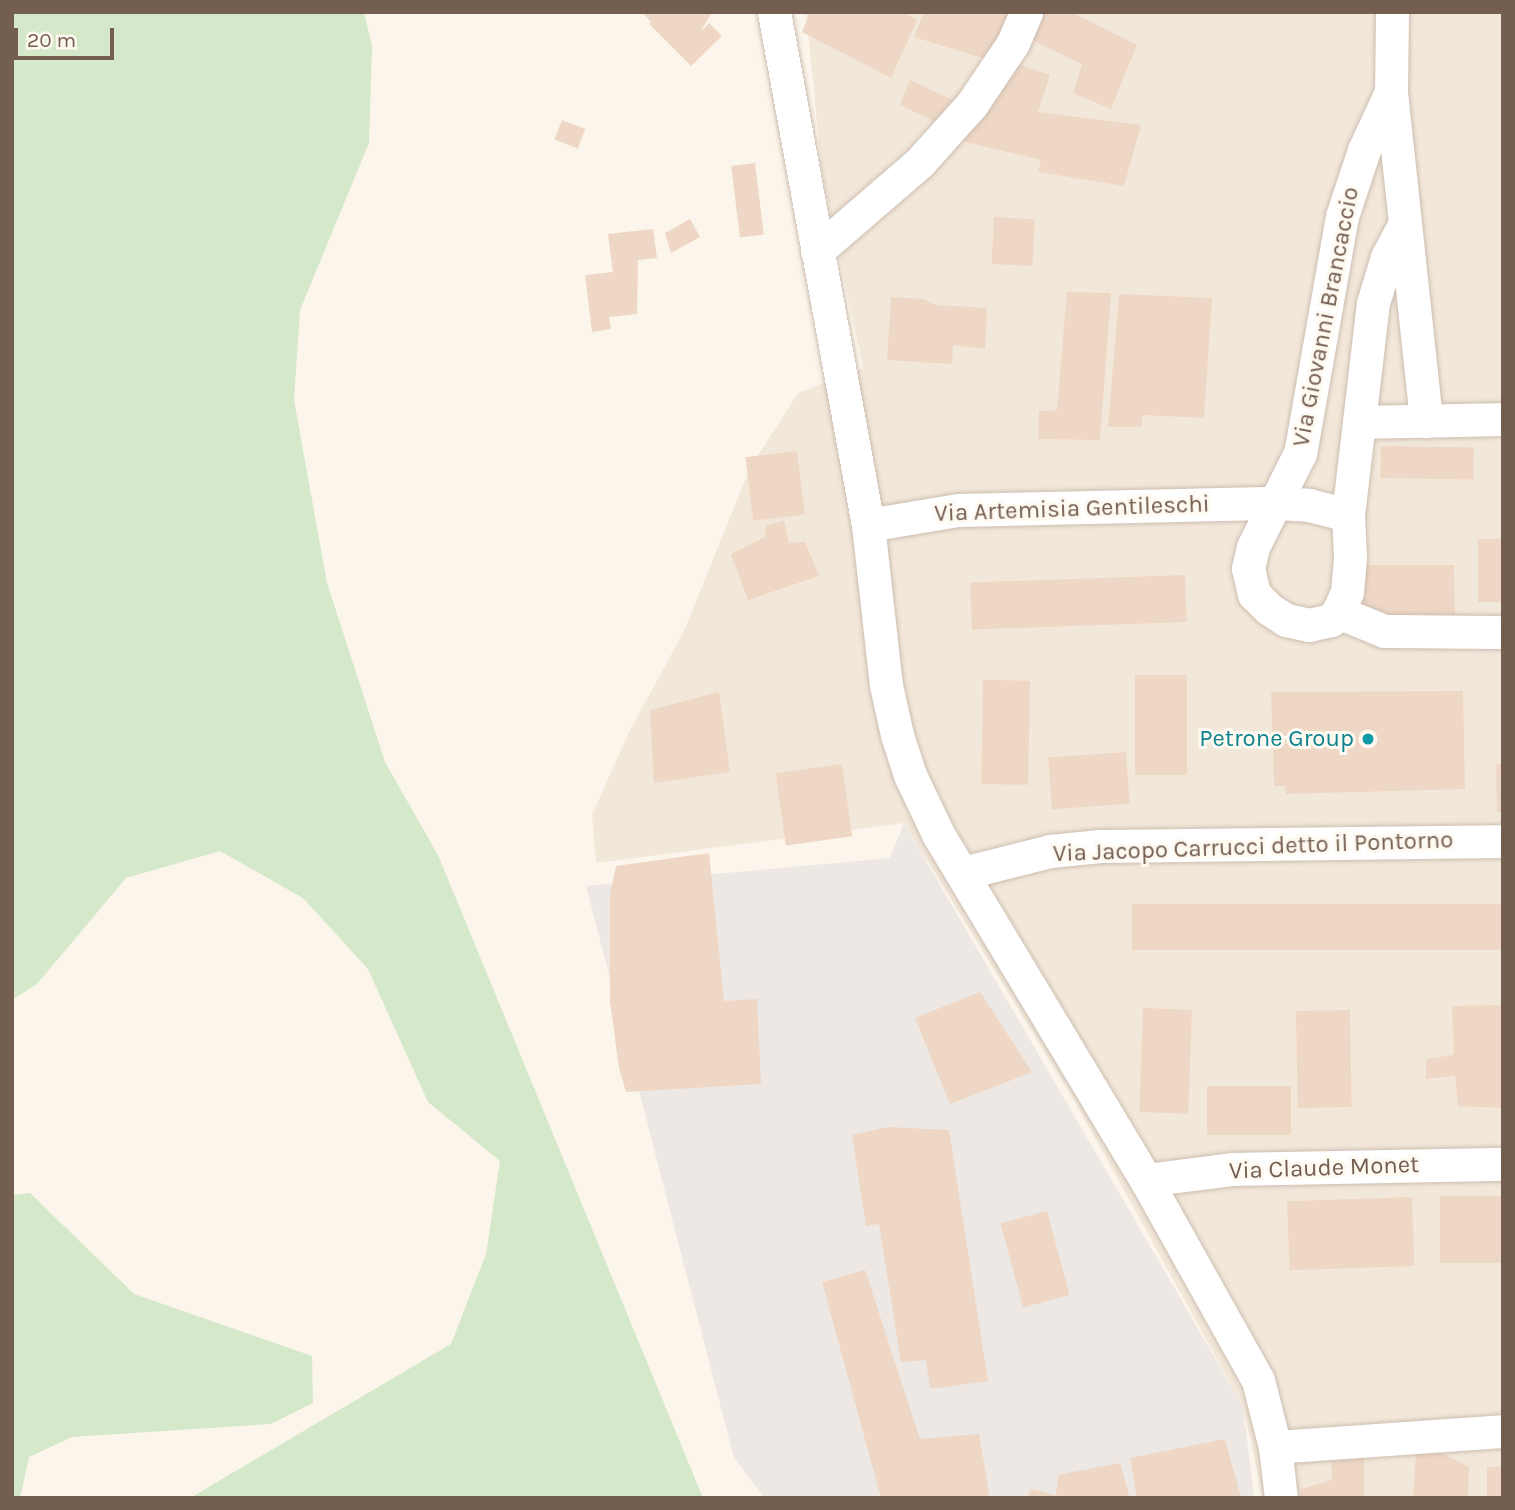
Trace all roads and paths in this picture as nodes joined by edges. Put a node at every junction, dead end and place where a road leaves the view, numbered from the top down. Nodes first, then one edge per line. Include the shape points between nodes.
1 (774, 12) edge
2 (1026, 12) edge
3 (1392, 12) edge
4 (1391, 92) junction
5 (1405, 223) junction
6 (817, 251) junction
7 (1503, 419) edge
8 (1426, 421) junction
9 (1360, 422) junction
10 (1276, 503) junction
11 (1348, 515) junction
12 (868, 525) junction
13 (1338, 612) junction
14 (1503, 632) edge
15 (1503, 841) edge
16 (963, 873) junction
17 (1503, 1164) edge
18 (1146, 1180) junction
19 (1503, 1430) edge
20 (1275, 1447) junction
21 (1281, 1498) edge

1 - 6 street
2 - 6 street via 1013,43 963,114 920,162
3 - 4 street, Via Giovanni Brancaccio
4 - 5 street, Via Giovanni Brancaccio
4 - 10 street, Via Giovanni Brancaccio via 1352,181 1342,216 1306,431
5 - 8 street, Via Giovanni Brancaccio
5 - 9 street, Via Giovanni Brancaccio via 1376,292
6 - 12 street
7 - 8 street
8 - 9 street
9 - 11 street, Via Giovanni Brancaccio
10 - 11 street, Via Artemisia Gentileschi
10 - 12 street, Via Artemisia Gentileschi via 958,510
10 - 13 street via 1253,547 1248,568 1254,594 1286,620 1310,625 1331,620
11 - 13 street via 1349,575
12 - 16 street via 886,685 897,735 938,834
13 - 14 street via 1384,631
15 - 16 street, Via Jacopo Carrucci detto il Pontorno via 1100,846 1049,851
16 - 18 street
17 - 18 street, Via Claude Monet via 1233,1169
18 - 20 street via 1258,1380
19 - 20 street
20 - 21 street

